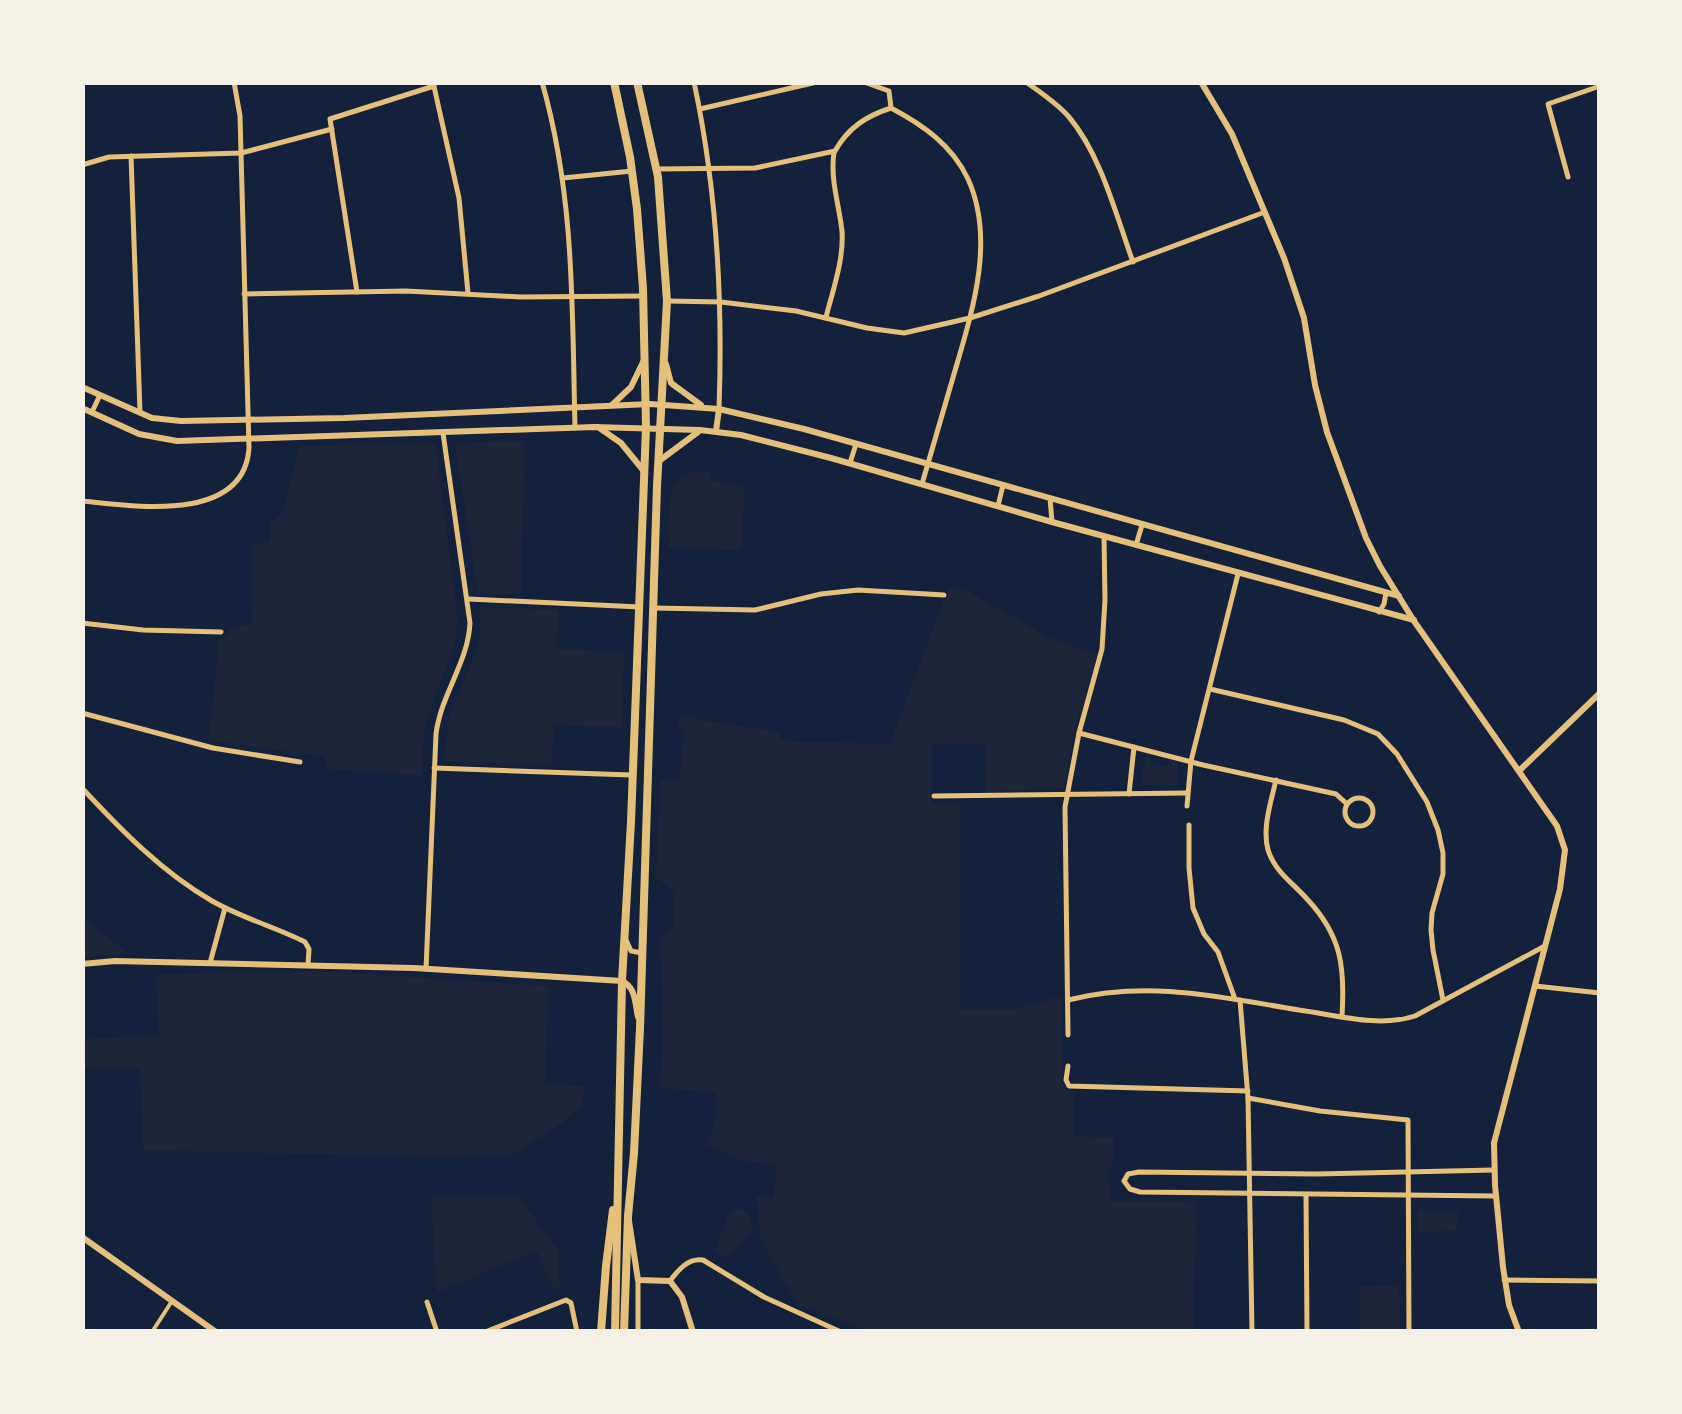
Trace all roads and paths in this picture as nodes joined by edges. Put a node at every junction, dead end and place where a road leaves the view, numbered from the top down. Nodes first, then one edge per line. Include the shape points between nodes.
1 (234, 82) edge
2 (542, 82) edge
3 (614, 82) edge
4 (637, 82) edge
5 (694, 82) edge
6 (817, 82) edge
7 (864, 82) edge
8 (890, 82) edge
9 (1026, 82) edge
10 (1202, 82) edge
11 (433, 84) edge
12 (1600, 86) edge
13 (889, 91) junction
14 (890, 108) junction
15 (700, 109) junction
16 (332, 129) junction
17 (835, 151) junction
18 (242, 153) junction
19 (131, 156) junction
20 (82, 165) edge
21 (709, 167) junction
22 (657, 169) junction
23 (632, 171) junction
24 (563, 178) junction
25 (1568, 178) dead end
26 (1265, 212) junction
27 (1133, 262) junction
28 (357, 292) junction
29 (468, 293) junction
30 (244, 294) junction
31 (643, 296) junction
32 (573, 297) junction
33 (667, 300) junction
34 (721, 302) junction
35 (826, 316) junction
36 (970, 318) junction
37 (644, 359) junction
38 (665, 359) junction
39 (82, 386) edge
40 (100, 395) junction
41 (645, 404) junction
42 (662, 404) junction
43 (612, 405) junction
44 (598, 406) junction
45 (702, 406) junction
46 (574, 407) junction
47 (82, 408) edge
48 (719, 408) junction
49 (92, 412) junction
50 (140, 412) junction
51 (248, 420) junction
52 (597, 427) junction
53 (646, 427) junction
54 (575, 428) junction
55 (661, 428) junction
56 (700, 430) junction
57 (716, 431) junction
58 (443, 433) junction
59 (248, 440) junction
60 (856, 444) junction
61 (659, 461) junction
62 (850, 463) junction
63 (928, 464) junction
64 (644, 472) junction
65 (922, 484) junction
66 (1003, 485) junction
67 (1050, 498) junction
68 (82, 501) edge
69 (998, 506) junction
70 (1052, 522) junction
71 (1142, 525) junction
72 (1104, 536) junction
73 (1136, 545) junction
74 (1238, 574) junction
75 (1386, 593) junction
76 (944, 595) dead end
77 (1400, 597) junction
78 (468, 599) junction
79 (640, 608) junction
80 (654, 608) junction
81 (1380, 612) junction
82 (82, 619) edge
83 (1414, 620) junction
84 (221, 632) dead end
85 (1210, 689) junction
86 (1600, 693) edge
87 (82, 713) edge
88 (1079, 733) junction
89 (1134, 748) junction
90 (1191, 761) junction
91 (300, 762) dead end
92 (434, 768) junction
93 (1520, 770) junction
94 (633, 775) junction
95 (1276, 780) junction
96 (82, 788) edge
97 (1067, 793) junction
98 (1187, 793) junction
99 (1128, 794) junction
100 (934, 796) dead end
101 (1347, 804) junction
102 (1187, 806) dead end
103 (1189, 826) dead end
104 (225, 908) junction
105 (624, 933) junction
106 (1545, 946) junction
107 (642, 953) junction
108 (210, 963) junction
109 (82, 964) edge
110 (308, 965) junction
111 (426, 969) junction
112 (622, 982) junction
113 (1535, 986) junction
114 (1600, 993) edge
115 (1238, 999) junction
116 (1068, 1000) junction
117 (1443, 1000) junction
118 (1342, 1016) junction
119 (640, 1028) junction
120 (1068, 1036) dead end
121 (1068, 1066) dead end
122 (1248, 1095) junction
123 (1494, 1170) junction
124 (1409, 1172) junction
125 (1251, 1173) junction
126 (618, 1176) junction
127 (1251, 1194) junction
128 (1306, 1194) junction
129 (1410, 1194) junction
130 (1496, 1196) junction
131 (628, 1216) junction
132 (82, 1237) edge
133 (638, 1280) junction
134 (1504, 1280) junction
135 (670, 1281) junction
136 (1600, 1282) edge
137 (172, 1301) junction
138 (428, 1302) dead end
139 (152, 1332) edge
140 (216, 1332) edge
141 (436, 1332) edge
142 (485, 1332) edge
143 (577, 1332) edge
144 (601, 1332) edge
145 (614, 1332) edge
146 (624, 1332) edge
147 (638, 1332) edge
148 (693, 1332) edge
149 (841, 1332) edge
150 (1252, 1332) edge
151 (1307, 1332) edge
152 (1409, 1332) edge
153 (1518, 1332) edge

1 - 18 street
2 - 24 street
3 - 23 main road
4 - 22 main road
5 - 15 street
6 - 15 street
7 - 13 street
8 - 13 street
9 - 27 street via 1059,106 1084,139
10 - 26 street
11 - 16 street via 330,119
11 - 29 street via 459,198
12 - 25 street via 1548,104
13 - 14 street
14 - 17 street via 858,123
14 - 36 street via 934,135 968,180 979,234
15 - 21 street
16 - 18 street
16 - 28 street
17 - 21 street via 755,168
17 - 35 street via 842,242
18 - 19 street
18 - 30 street
19 - 20 street
19 - 50 street
21 - 22 street
21 - 34 street
22 - 33 main road
23 - 24 street
23 - 31 main road
24 - 32 street
26 - 27 street
26 - 77 street via 1299,303 1323,418 1348,495
27 - 36 street
28 - 29 street
28 - 30 street
29 - 32 street
30 - 51 street
31 - 32 street
31 - 37 main road
32 - 46 street
33 - 34 street
33 - 38 main road
34 - 35 street
34 - 48 street
35 - 36 street via 898,332
36 - 63 street
37 - 41 main road
37 - 43 street via 631,387
38 - 42 main road
38 - 45 street via 671,384
39 - 40 street
40 - 49 street
40 - 50 street
41 - 42 street
41 - 43 street
41 - 53 main road
42 - 45 street
42 - 55 main road
43 - 44 street
44 - 46 street
44 - 52 street
45 - 48 street
46 - 51 street
46 - 54 street
47 - 49 street
48 - 57 street
48 - 60 street
49 - 59 street via 156,438
50 - 51 street via 160,420
51 - 59 street
52 - 53 street
52 - 54 street
52 - 64 street via 621,443
53 - 55 street
53 - 64 main road
54 - 58 street
55 - 56 street
55 - 61 main road
56 - 57 street
56 - 61 street
57 - 62 street
58 - 59 street
58 - 78 street
59 - 68 street via 243,472 215,496 161,507
60 - 62 street
60 - 63 street
61 - 80 main road
62 - 65 street
63 - 65 street
63 - 66 street
64 - 79 main road
65 - 69 street
66 - 67 street
66 - 69 street
67 - 70 street
67 - 71 street
69 - 70 street
70 - 72 street
71 - 73 street
71 - 75 street
72 - 73 street
72 - 88 street via 1102,649
73 - 74 street
74 - 81 street
74 - 85 street
75 - 77 street
75 - 81 street
76 - 80 street via 858,590 755,610
77 - 83 street
78 - 79 street
78 - 92 street via 468,643 441,707
79 - 94 main road
80 - 107 main road
81 - 83 street
82 - 84 street via 143,630
83 - 93 street
85 - 90 street
85 - 117 street via 1344,720 1378,734 1397,754 1427,802 1443,853 1432,937
86 - 93 street
87 - 91 street via 213,748
88 - 89 street
88 - 97 street
89 - 90 street
89 - 99 street
90 - 95 street
90 - 98 street
92 - 94 street
92 - 111 street
93 - 106 street via 1564,845
94 - 105 main road
95 - 101 street via 1336,794
95 - 118 street via 1268,851 1331,932 1343,970
96 - 104 street via 140,848
97 - 99 street
97 - 100 street
97 - 116 street
98 - 99 street
98 - 102 street
101 - 101 street via 1352,824 1372,818 1364,798
103 - 115 street via 1193,908
104 - 108 street
104 - 110 street via 305,942
105 - 107 street via 630,951
105 - 112 main road
106 - 113 street
106 - 117 street
107 - 119 main road
108 - 109 street
108 - 110 street
110 - 111 street
111 - 112 street
112 - 119 street via 632,990
112 - 126 main road
113 - 114 street
113 - 123 street via 1496,1137
115 - 116 street via 1141,989
115 - 118 street
115 - 122 street
116 - 120 street
117 - 118 street via 1392,1022
119 - 131 main road
121 - 122 street via 1069,1086
122 - 124 street via 1408,1120
122 - 125 street
123 - 124 street
123 - 130 street
124 - 125 street
124 - 129 street
125 - 127 street
125 - 127 street via 1139,1172 1124,1180 1137,1191
126 - 144 main road
126 - 145 main road
127 - 128 street
127 - 150 street
128 - 129 street
128 - 151 street
129 - 130 street
129 - 152 street
130 - 134 street
131 - 133 street
131 - 146 main road
132 - 137 street
133 - 135 street
133 - 147 street
134 - 136 street
134 - 153 street
135 - 148 street
135 - 149 street via 688,1263 702,1260
137 - 139 street
137 - 140 street
138 - 141 street
142 - 143 street via 566,1300

